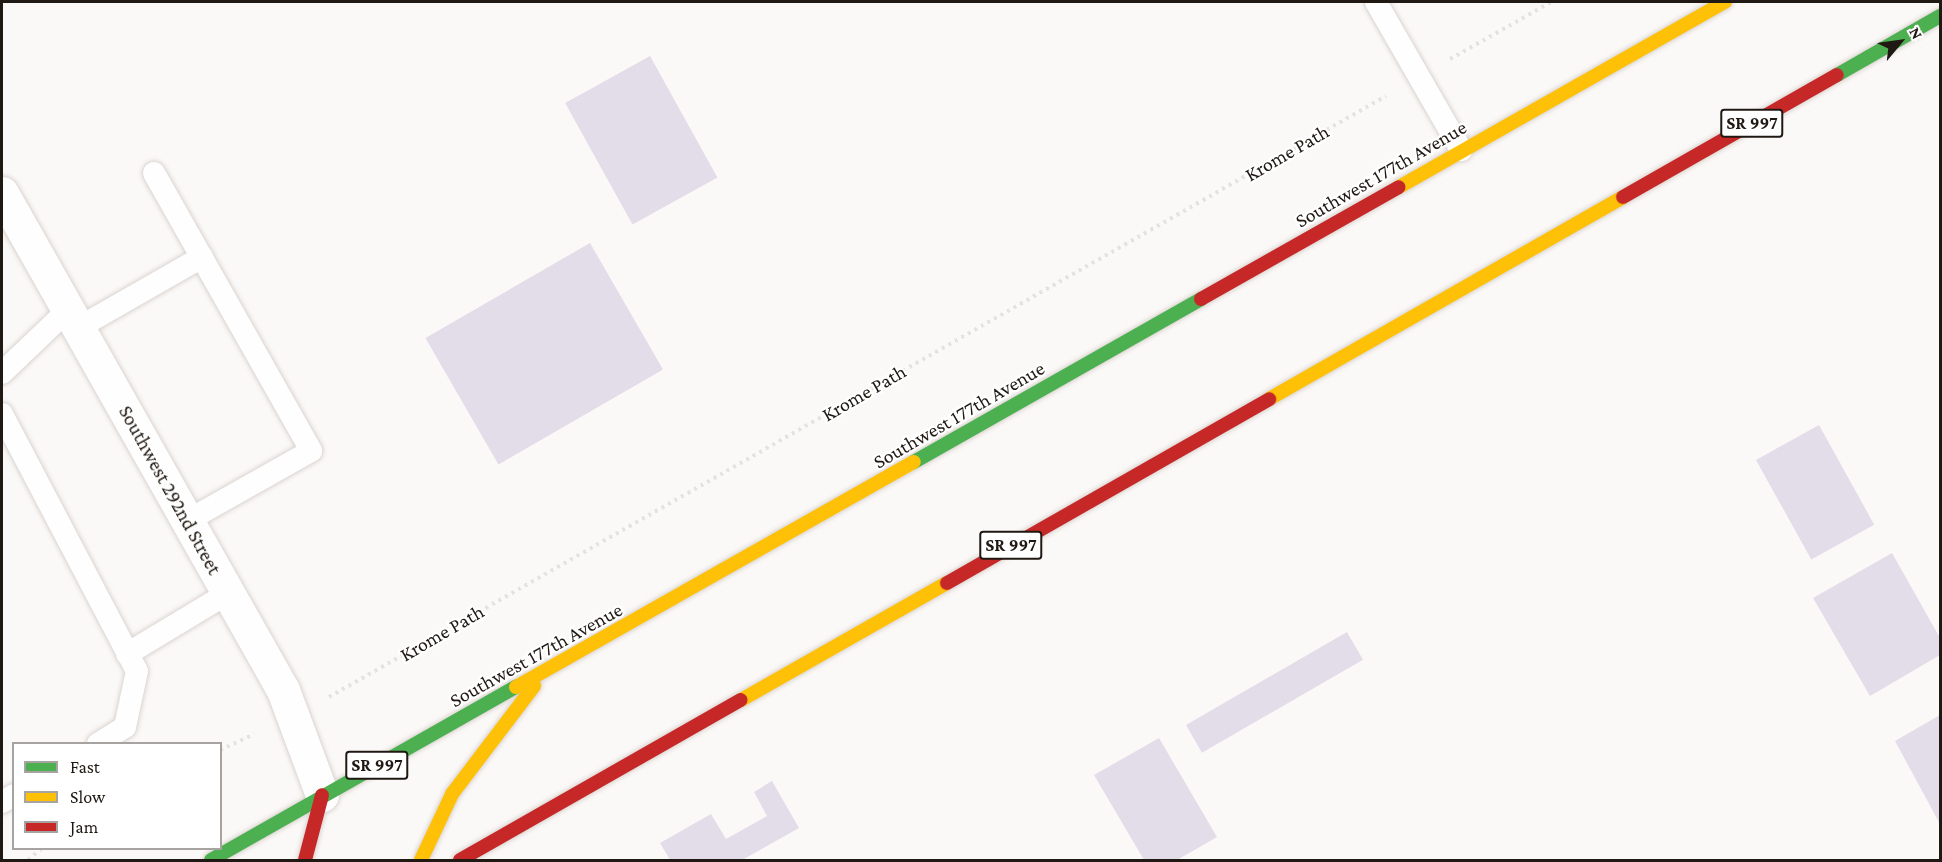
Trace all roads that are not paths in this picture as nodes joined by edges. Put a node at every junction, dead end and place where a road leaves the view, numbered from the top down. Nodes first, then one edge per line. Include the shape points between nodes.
1 (1376, 2) edge
2 (1725, 2) edge
3 (1941, 16) edge
4 (1461, 150) junction
5 (154, 172) dead end
6 (2, 193) edge
7 (202, 257) junction
8 (73, 319) junction
9 (2, 373) edge
10 (2, 414) edge
11 (187, 521) junction
12 (228, 593) junction
13 (127, 654) junction
14 (545, 673) junction
15 (101, 742) edge
16 (322, 795) junction
17 (211, 861) edge
18 (305, 861) edge
19 (422, 861) edge
20 (460, 861) edge

1 - 4 lane
2 - 4 highway, Southwest 177th Avenue / SR 997
3 - 20 highway, SR 997
4 - 14 highway, Southwest 177th Avenue / SR 997
5 - 7 lane
6 - 8 street, Southwest 292nd Street
7 - 8 lane
7 - 11 lane via 311,451
8 - 9 lane
8 - 11 street, Southwest 292nd Street
10 - 13 lane
11 - 12 street, Southwest 292nd Street
12 - 13 lane
12 - 16 street, Southwest 292nd Street via 294,715
13 - 15 lane via 137,671 125,727
14 - 16 highway, Southwest 177th Avenue / SR 997
14 - 19 highway via 452,794
16 - 17 highway, Southwest 177th Avenue / SR 997
16 - 18 highway

